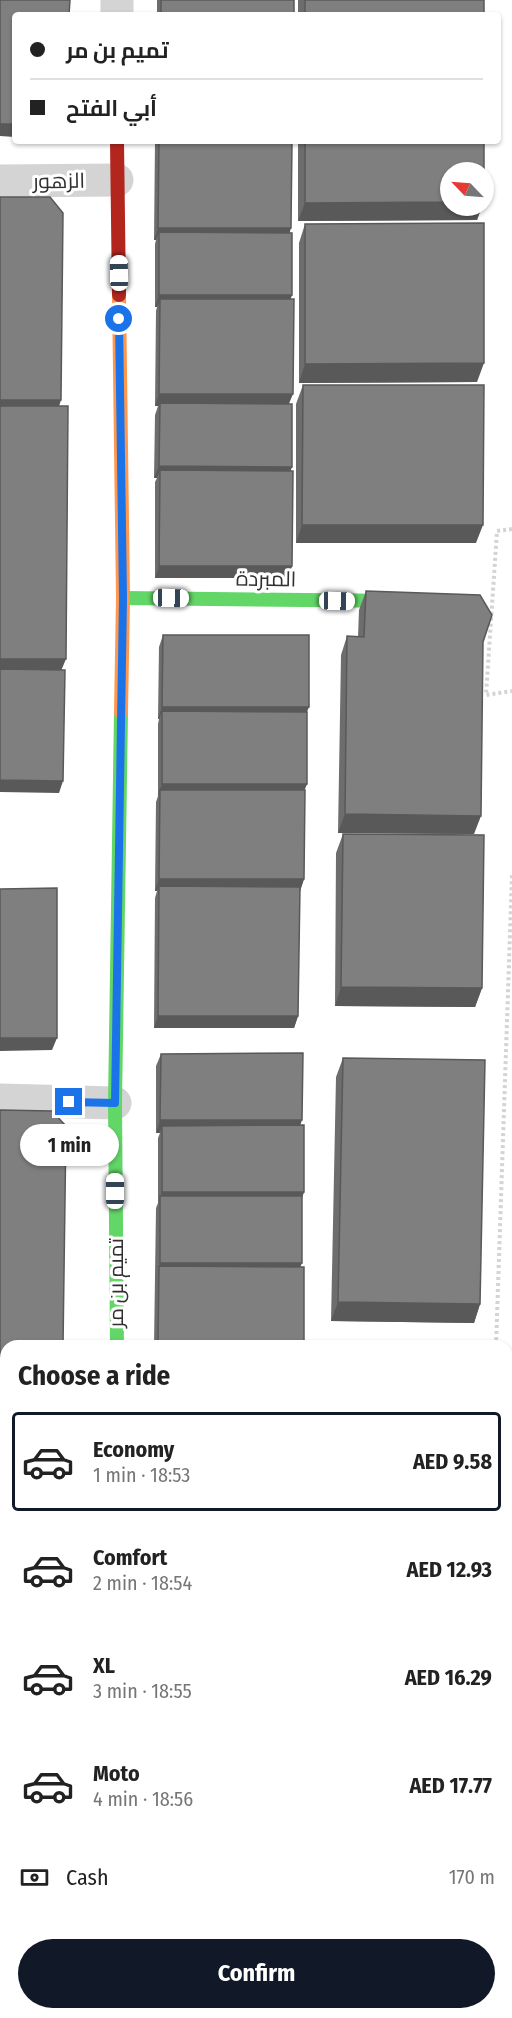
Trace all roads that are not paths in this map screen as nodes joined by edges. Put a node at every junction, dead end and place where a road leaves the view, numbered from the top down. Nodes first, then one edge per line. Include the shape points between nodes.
1 (117, 144) edge
2 (117, 180) junction
3 (0, 182) edge
4 (123, 598) junction
5 (408, 602) edge
6 (0, 1100) edge
7 (115, 1103) junction
8 (117, 1340) edge

1 - 2 street, تميم بن مر
2 - 3 street, الزهور
2 - 4 street, تميم بن مر
4 - 5 street, المبردة
4 - 7 street, تميم بن مر
6 - 7 street
7 - 8 street, تميم بن مر

